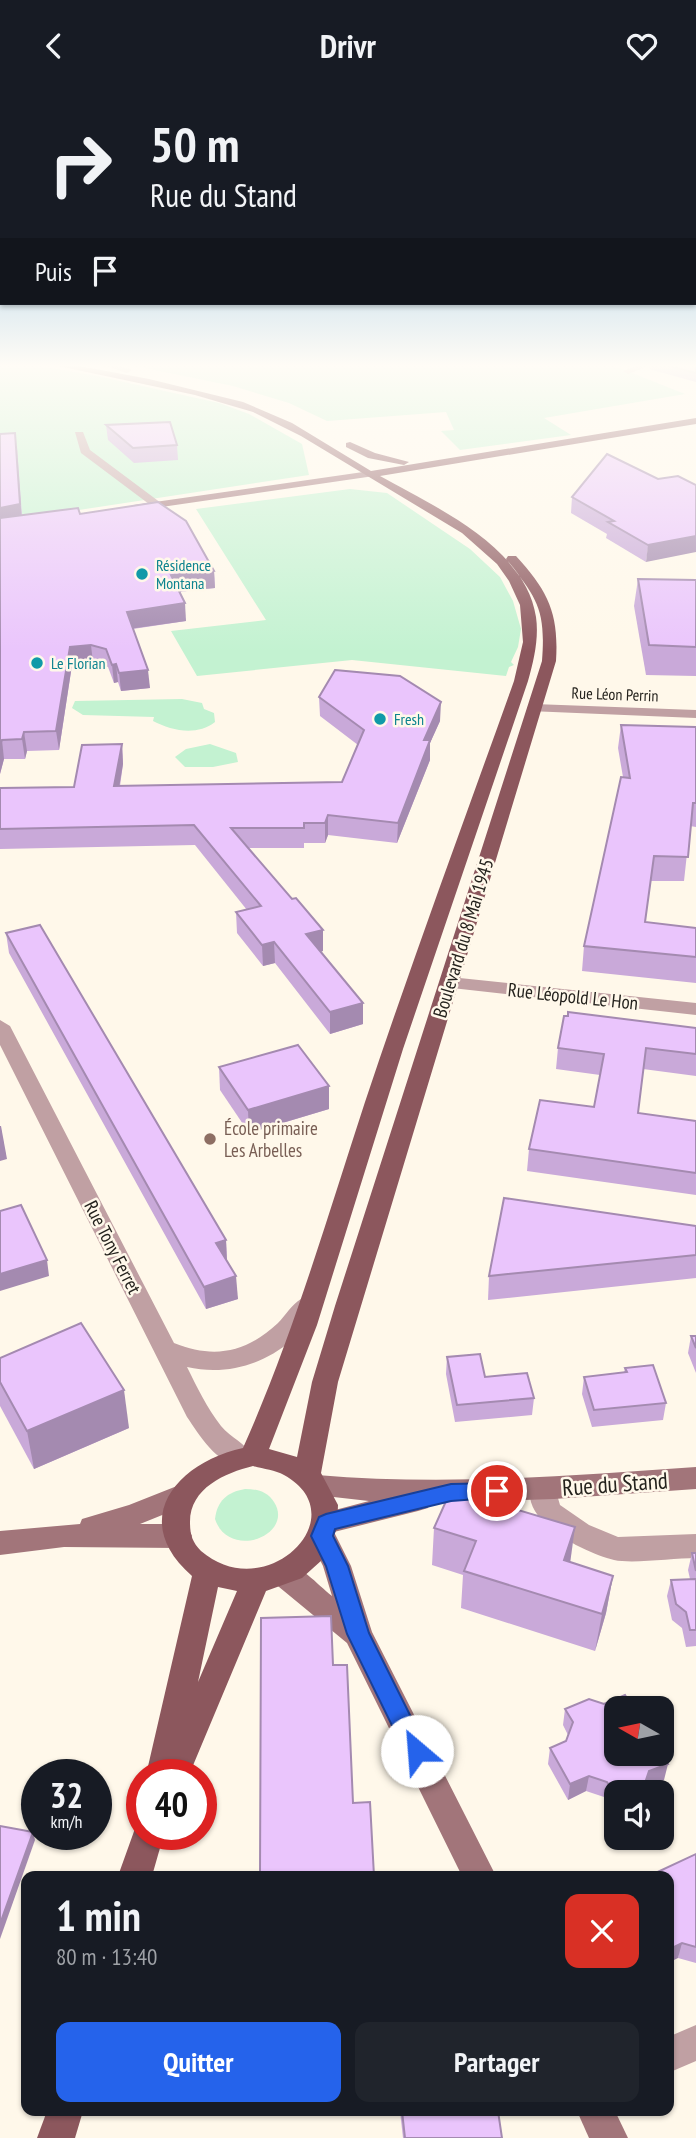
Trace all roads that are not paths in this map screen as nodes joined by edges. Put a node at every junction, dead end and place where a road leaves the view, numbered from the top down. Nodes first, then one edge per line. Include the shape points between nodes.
1 (99, 461) edge
2 (342, 461) edge
3 (351, 461) edge
4 (365, 461) edge
5 (420, 461) edge
6 (448, 461) joint
7 (378, 473) junction
8 (310, 483) junction
9 (157, 505) junction
10 (118, 511) edge
11 (534, 708) junction
12 (696, 714) edge
13 (450, 983) junction
14 (696, 1009) edge
15 (0, 1027) edge
16 (311, 1303) junction
17 (165, 1349) junction
18 (246, 1457) junction
19 (696, 1478) edge
20 (312, 1480) junction
21 (543, 1489) junction
22 (451, 1493) junction
23 (182, 1495) junction
24 (324, 1529) junction
25 (64, 1535) junction
26 (178, 1536) junction
27 (0, 1543) edge
28 (696, 1546) edge
29 (207, 1571) junction
30 (270, 1576) junction
31 (358, 1634) junction
32 (166, 1759) edge
33 (181, 1759) edge
34 (143, 1850) edge
35 (137, 1871) edge
36 (476, 1871) edge
37 (696, 2043) edge
38 (674, 2052) edge
39 (63, 2116) edge
40 (598, 2116) edge
41 (56, 2138) edge
42 (609, 2138) edge

1 - 9 street
2 - 8 street via 345,467 341,473
3 - 7 main road
4 - 7 main road
5 - 6 main road
6 - 7 main road
7 - 8 street
7 - 11 main road, Boulevard du 8 Mai 1945 via 508,554 532,580 545,600 552,633 549,661
7 - 16 main road, Boulevard du 8 Mai 1945 via 500,559 517,581 532,620 532,641 521,681 455,848
8 - 9 street
9 - 10 street
11 - 12 street, Rue Léon Perrin
11 - 13 main road, Boulevard du 8 Mai 1945
13 - 14 street, Rue Léopold Le Hon
13 - 20 main road, Boulevard du 8 Mai 1945 via 325,1382
15 - 17 street, Rue Tony Ferret
16 - 17 street via 288,1332 250,1356 193,1360
16 - 18 main road, Boulevard du 8 Mai 1945 via 271,1415
17 - 18 street, Rue Tony Ferret via 214,1436
18 - 20 main road via 291,1464
18 - 23 main road via 210,1467
19 - 21 street, Rue du Stand
20 - 22 street, Rue du Stand via 359,1490
20 - 24 main road via 325,1503
21 - 22 street, Rue du Stand
21 - 28 street via 548,1511 579,1533 616,1549
22 - 24 street, Rue du Stand
23 - 25 street via 134,1515
23 - 26 main road via 176,1509
24 - 30 main road via 313,1551 300,1563
24 - 31 street
25 - 26 street
25 - 27 street
26 - 29 main road via 183,1549
29 - 30 main road via 230,1579
29 - 32 main road
30 - 31 street
30 - 33 main road
31 - 36 street
34 - 35 main road
37 - 38 street
39 - 41 main road
40 - 42 street

